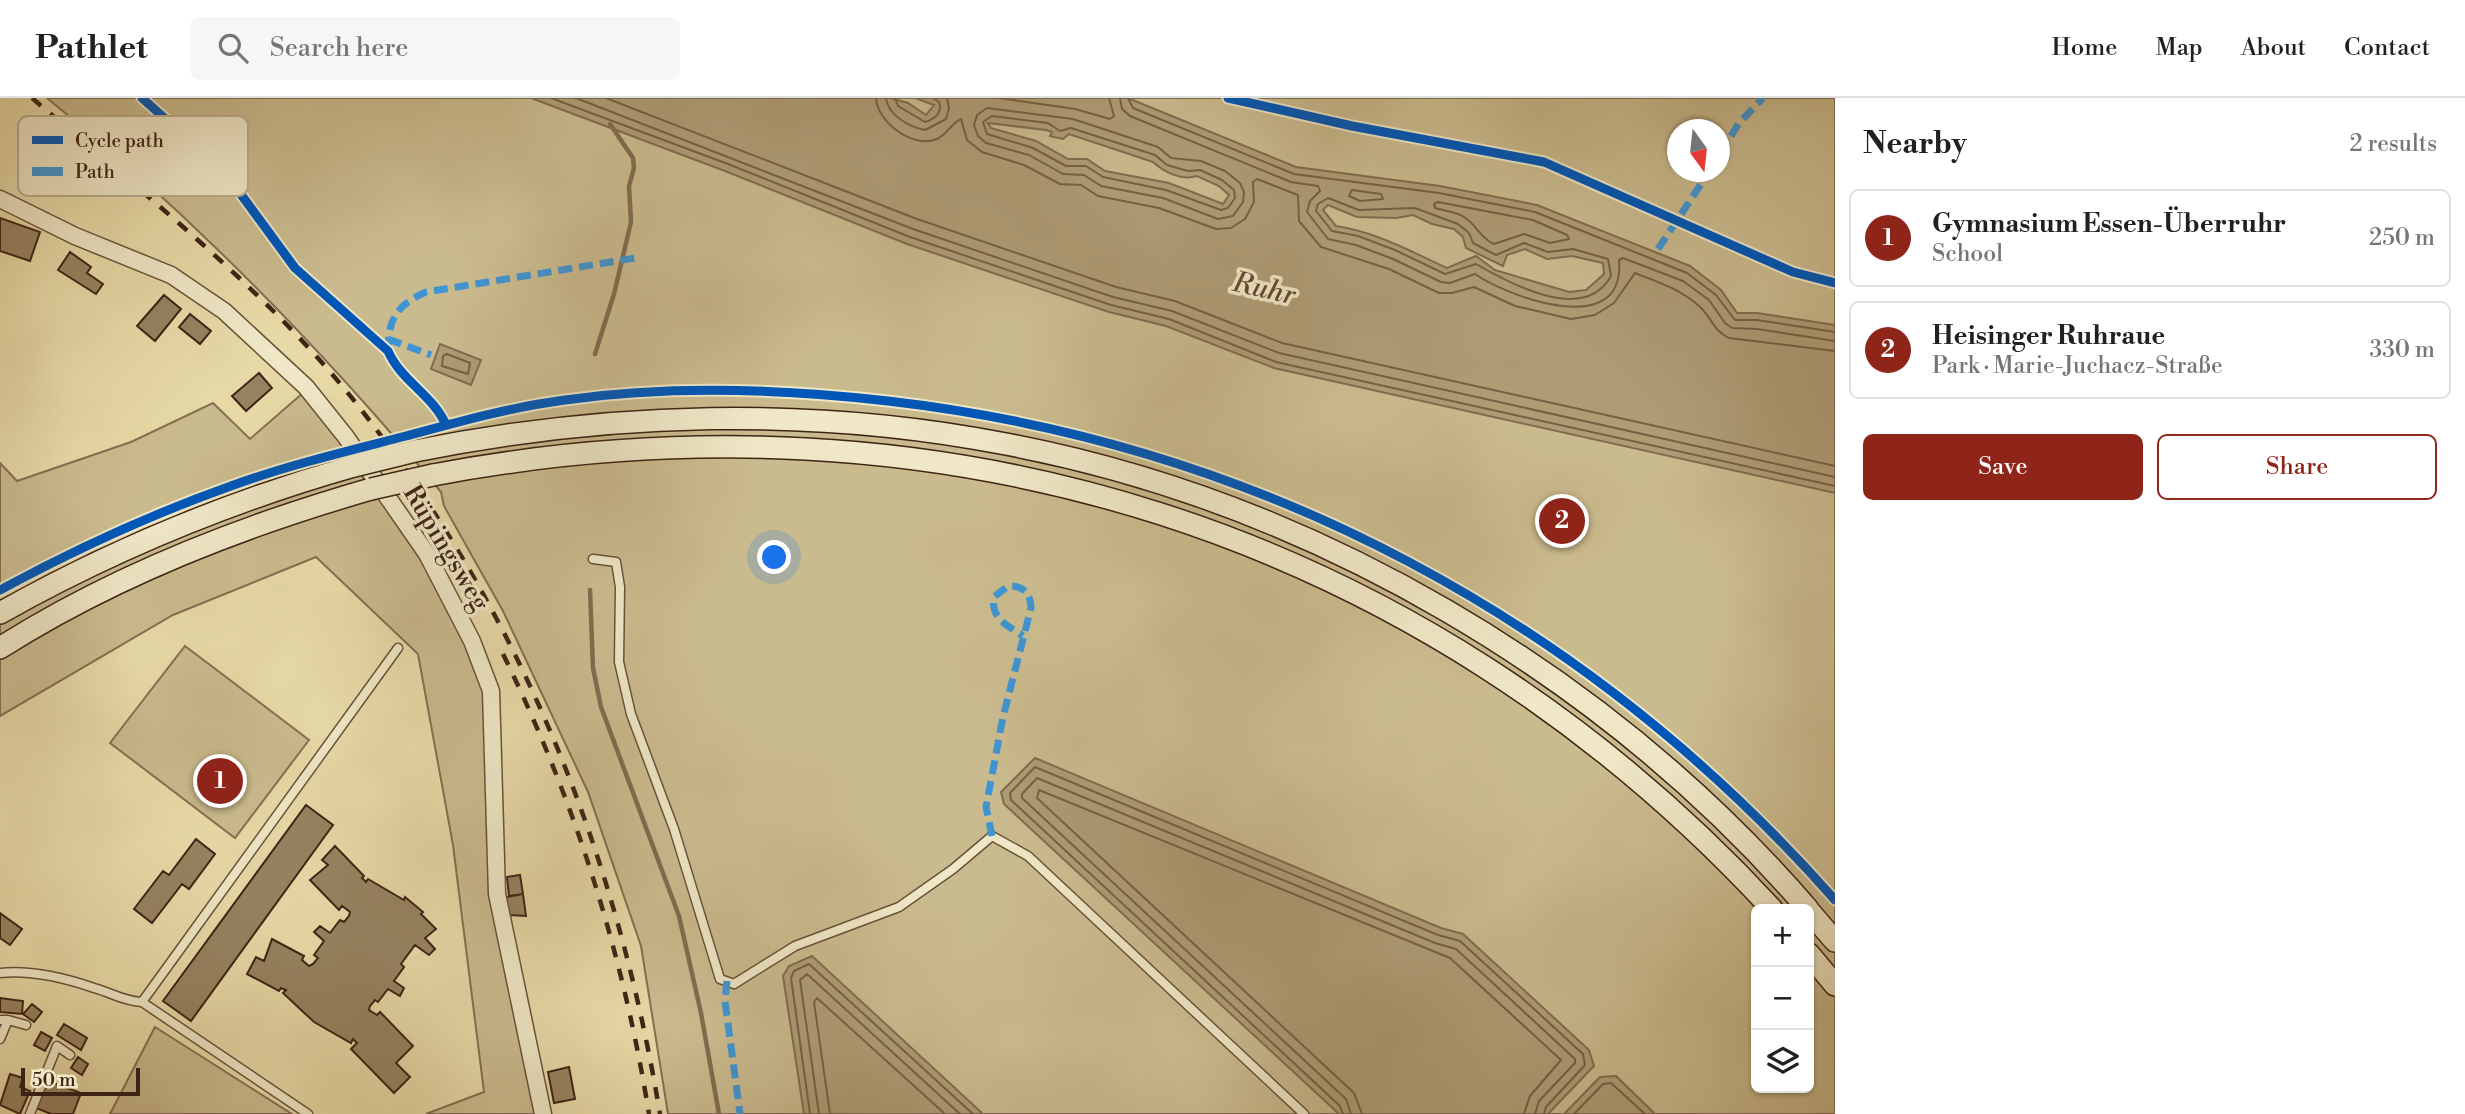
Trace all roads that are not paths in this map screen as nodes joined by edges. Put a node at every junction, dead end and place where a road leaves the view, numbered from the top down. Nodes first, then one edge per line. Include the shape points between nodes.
1 (0, 199) edge
2 (593, 559) dead end
3 (0, 613) edge
4 (0, 648) edge
5 (398, 648) dead end
6 (1767, 904) edge
7 (1802, 904) edge
8 (1814, 917) edge
9 (1835, 941) edge
10 (1814, 960) edge
11 (0, 973) edge
12 (1835, 985) edge
13 (142, 1002) junction
14 (4, 1020) edge
15 (26, 1025) dead end
16 (0, 1040) edge
17 (70, 1055) dead end
18 (30, 1114) edge
19 (308, 1114) edge
20 (543, 1114) edge
21 (1304, 1114) edge

1 - 20 street, Rüpingsweg via 171,275 224,311 306,387 427,554 472,641 491,691 497,894
2 - 21 lane via 616,562 619,662 631,714 674,829 720,979 734,984 795,946 899,907 992,836 1028,856
3 - 7 main road, bridge via 163,532 246,500 415,451 537,430 745,418 829,421 1006,444 1168,487 1250,516 1441,608 1504,646 1642,748 1715,811
4 - 6 main road, bridge via 93,596 251,527 371,489 433,475 638,448 746,445 930,459 1161,513 1242,542 1413,622 1628,771 1696,831
5 - 13 lane
8 - 9 main road
10 - 12 main road
11 - 13 lane via 41,975
13 - 19 lane
14 - 15 lane
14 - 16 lane
17 - 18 lane via 57,1046

